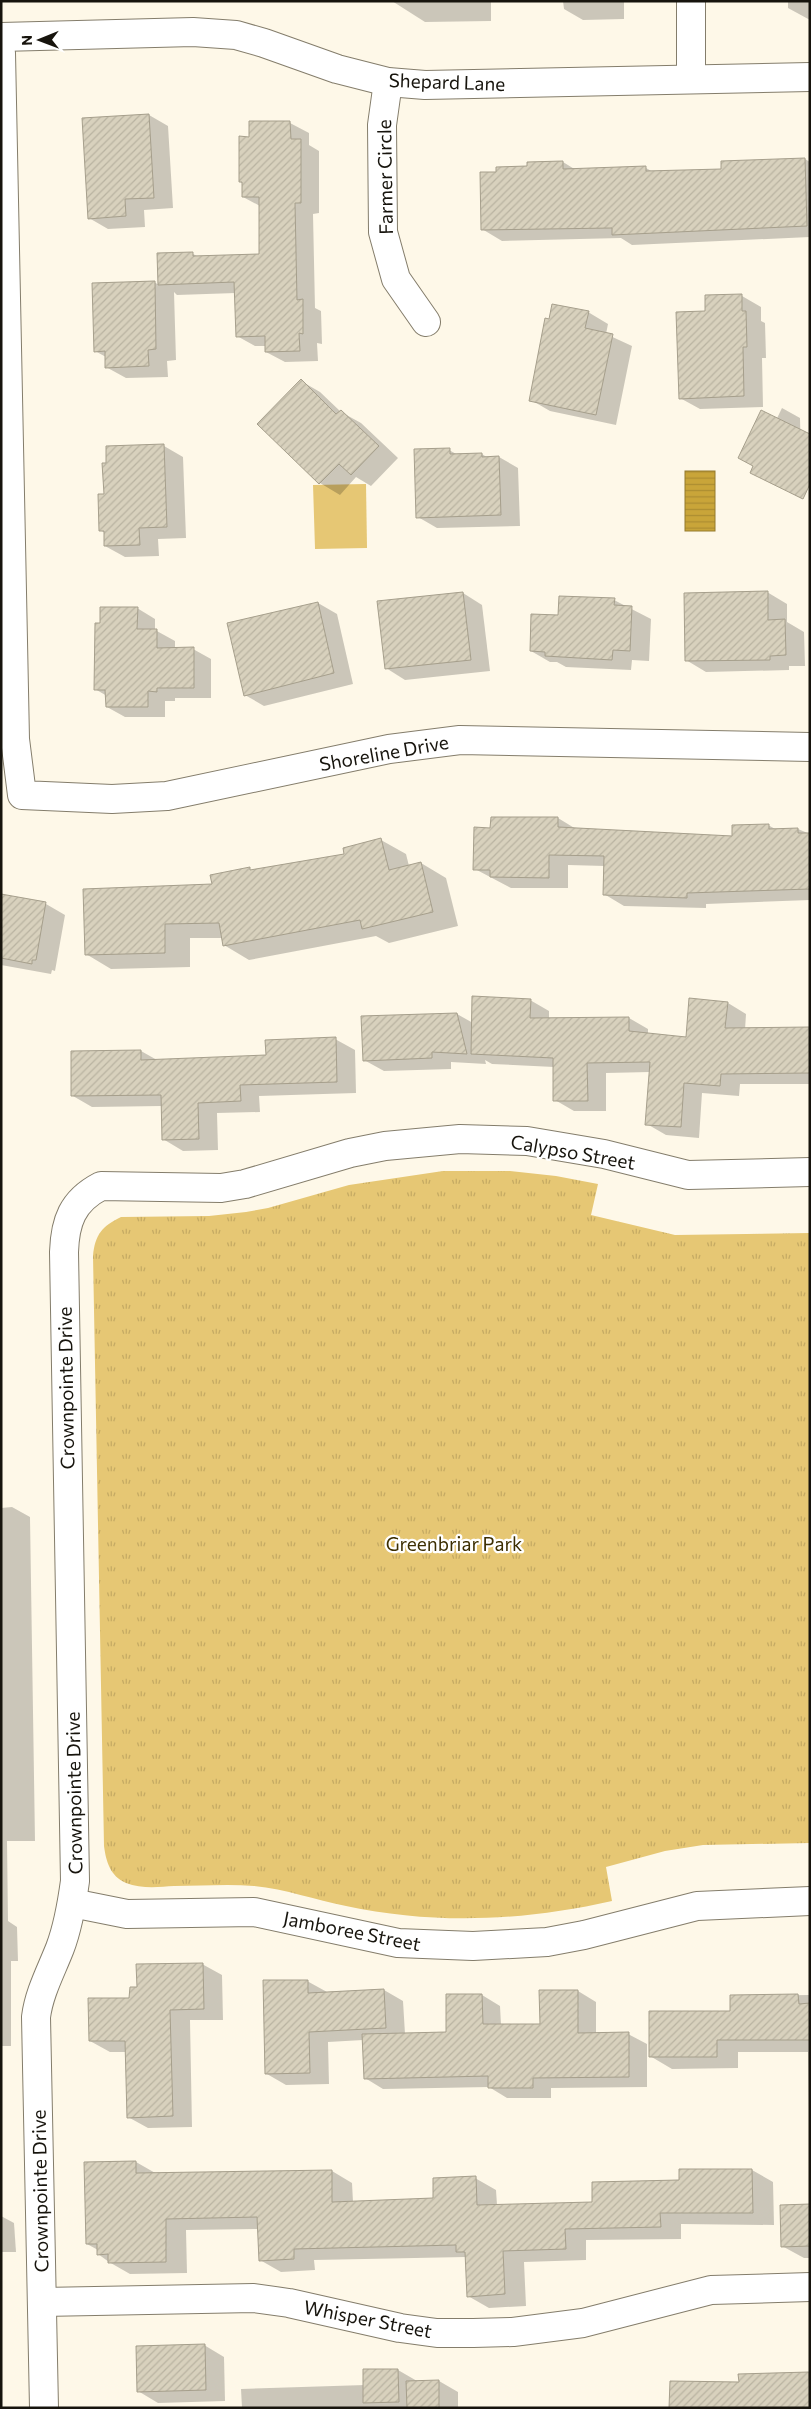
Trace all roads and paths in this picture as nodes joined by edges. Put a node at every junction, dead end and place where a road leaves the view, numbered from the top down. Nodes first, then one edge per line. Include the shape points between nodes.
1 (691, 1) edge
2 (1, 38) edge
3 (1, 53) edge
4 (810, 77) edge
5 (691, 79) junction
6 (388, 82) junction
7 (426, 322) dead end
8 (810, 747) edge
9 (810, 1172) edge
10 (101, 1186) joint
11 (810, 1901) edge
12 (72, 1903) junction
13 (810, 2287) edge
14 (42, 2302) junction
15 (44, 2408) edge

1 - 5 street
2 - 6 street, Shepard Lane via 193,32 236,35 337,69
3 - 8 street, Shoreline Drive via 15,739 22,795 112,799 167,796 389,748 460,740
4 - 5 street, Shepard Lane
5 - 6 street, Shepard Lane via 469,85
6 - 7 street, Farmer Circle via 382,125 383,232 396,280
9 - 10 street, Calypso Street via 688,1175 604,1154 527,1141 460,1139 385,1146 350,1153 221,1188
10 - 12 street, Crownpointe Drive via 87,1193 69,1218 64,1234 75,1844
11 - 12 street, Jamboree Street via 697,1906 565,1939 464,1946 398,1943 254,1912 127,1914
12 - 14 street, Crownpointe Drive via 60,1946 39,1997 36,2017
13 - 14 street, Whisper Street via 711,2290 583,2323 514,2332 473,2333 400,2328 254,2298
14 - 15 street, Crownpointe Drive

